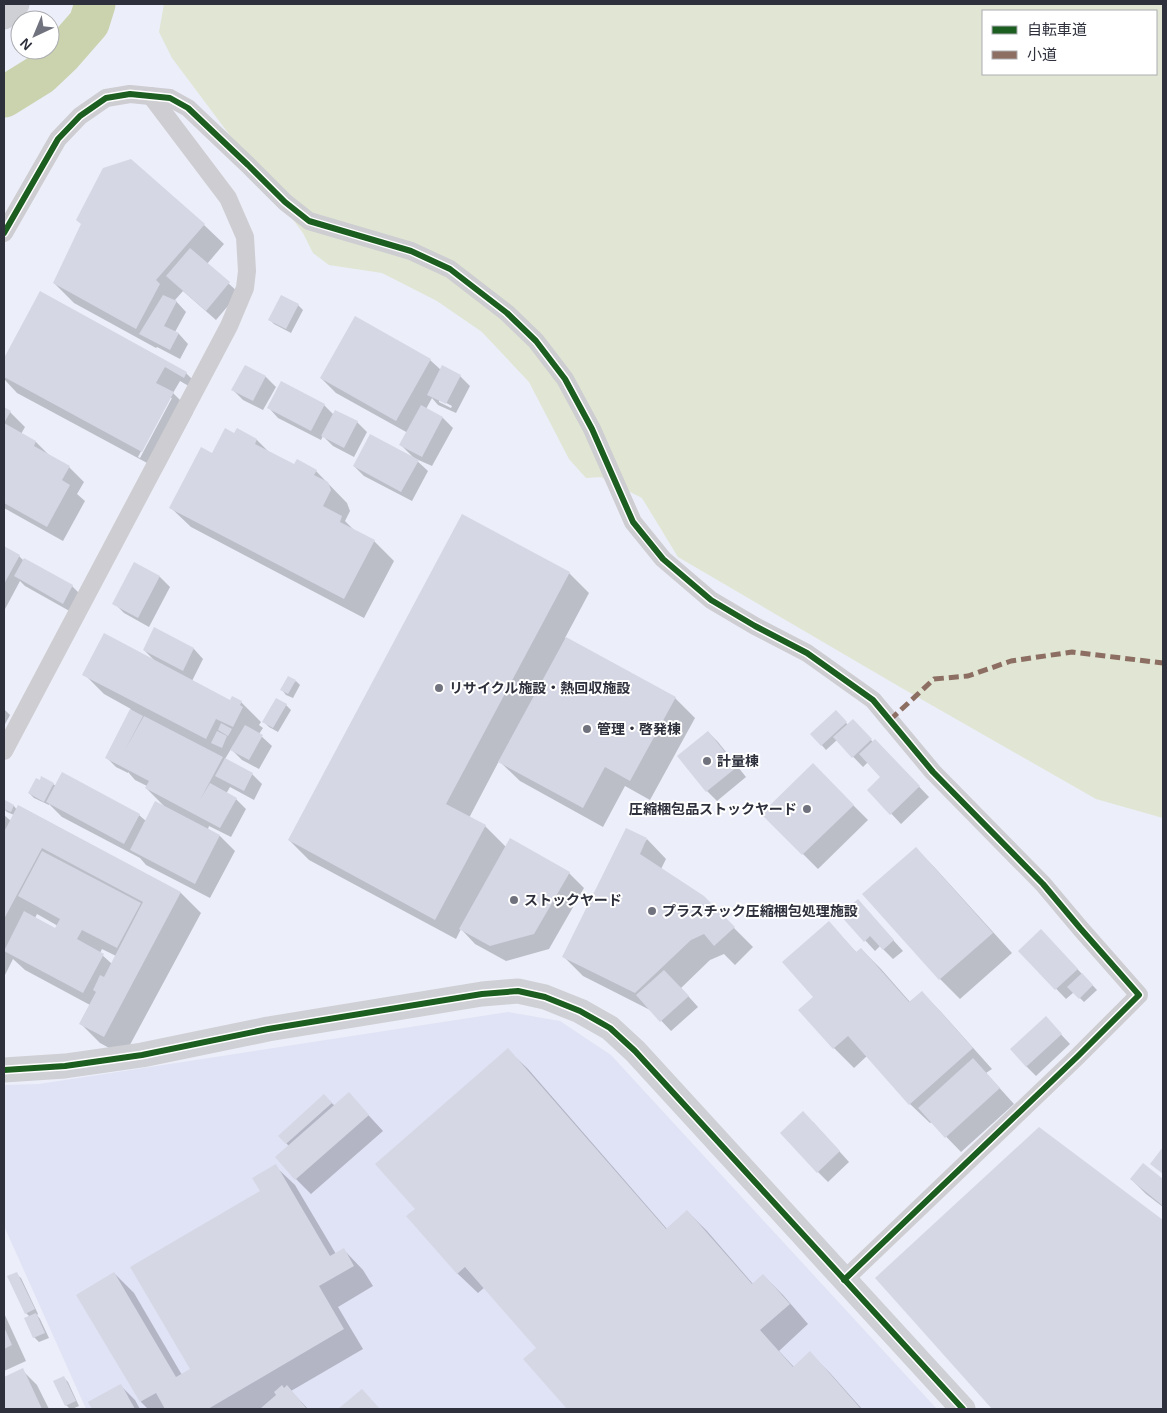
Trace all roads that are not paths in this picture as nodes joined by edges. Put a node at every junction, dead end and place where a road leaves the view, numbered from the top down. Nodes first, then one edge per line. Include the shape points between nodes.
1 (17, 4) edge
2 (4, 17) edge
3 (151, 96) junction
4 (4, 234) edge
5 (4, 751) edge
6 (4, 1070) edge
7 (844, 1280) junction
8 (963, 1409) edge

1 - 2 street
3 - 4 street via 130,94 106,98 80,116 58,139
3 - 5 street via 228,198 245,237 245,288 229,326
3 - 7 street via 170,98 188,108 309,221 411,252 450,269 507,313 536,341 565,379 592,429 633,522 663,559 711,600 807,653 873,700 933,772 1043,884 1139,995
6 - 7 street via 65,1066 142,1054 268,1029 482,994 518,991 545,997 610,1028 635,1051
7 - 8 street

